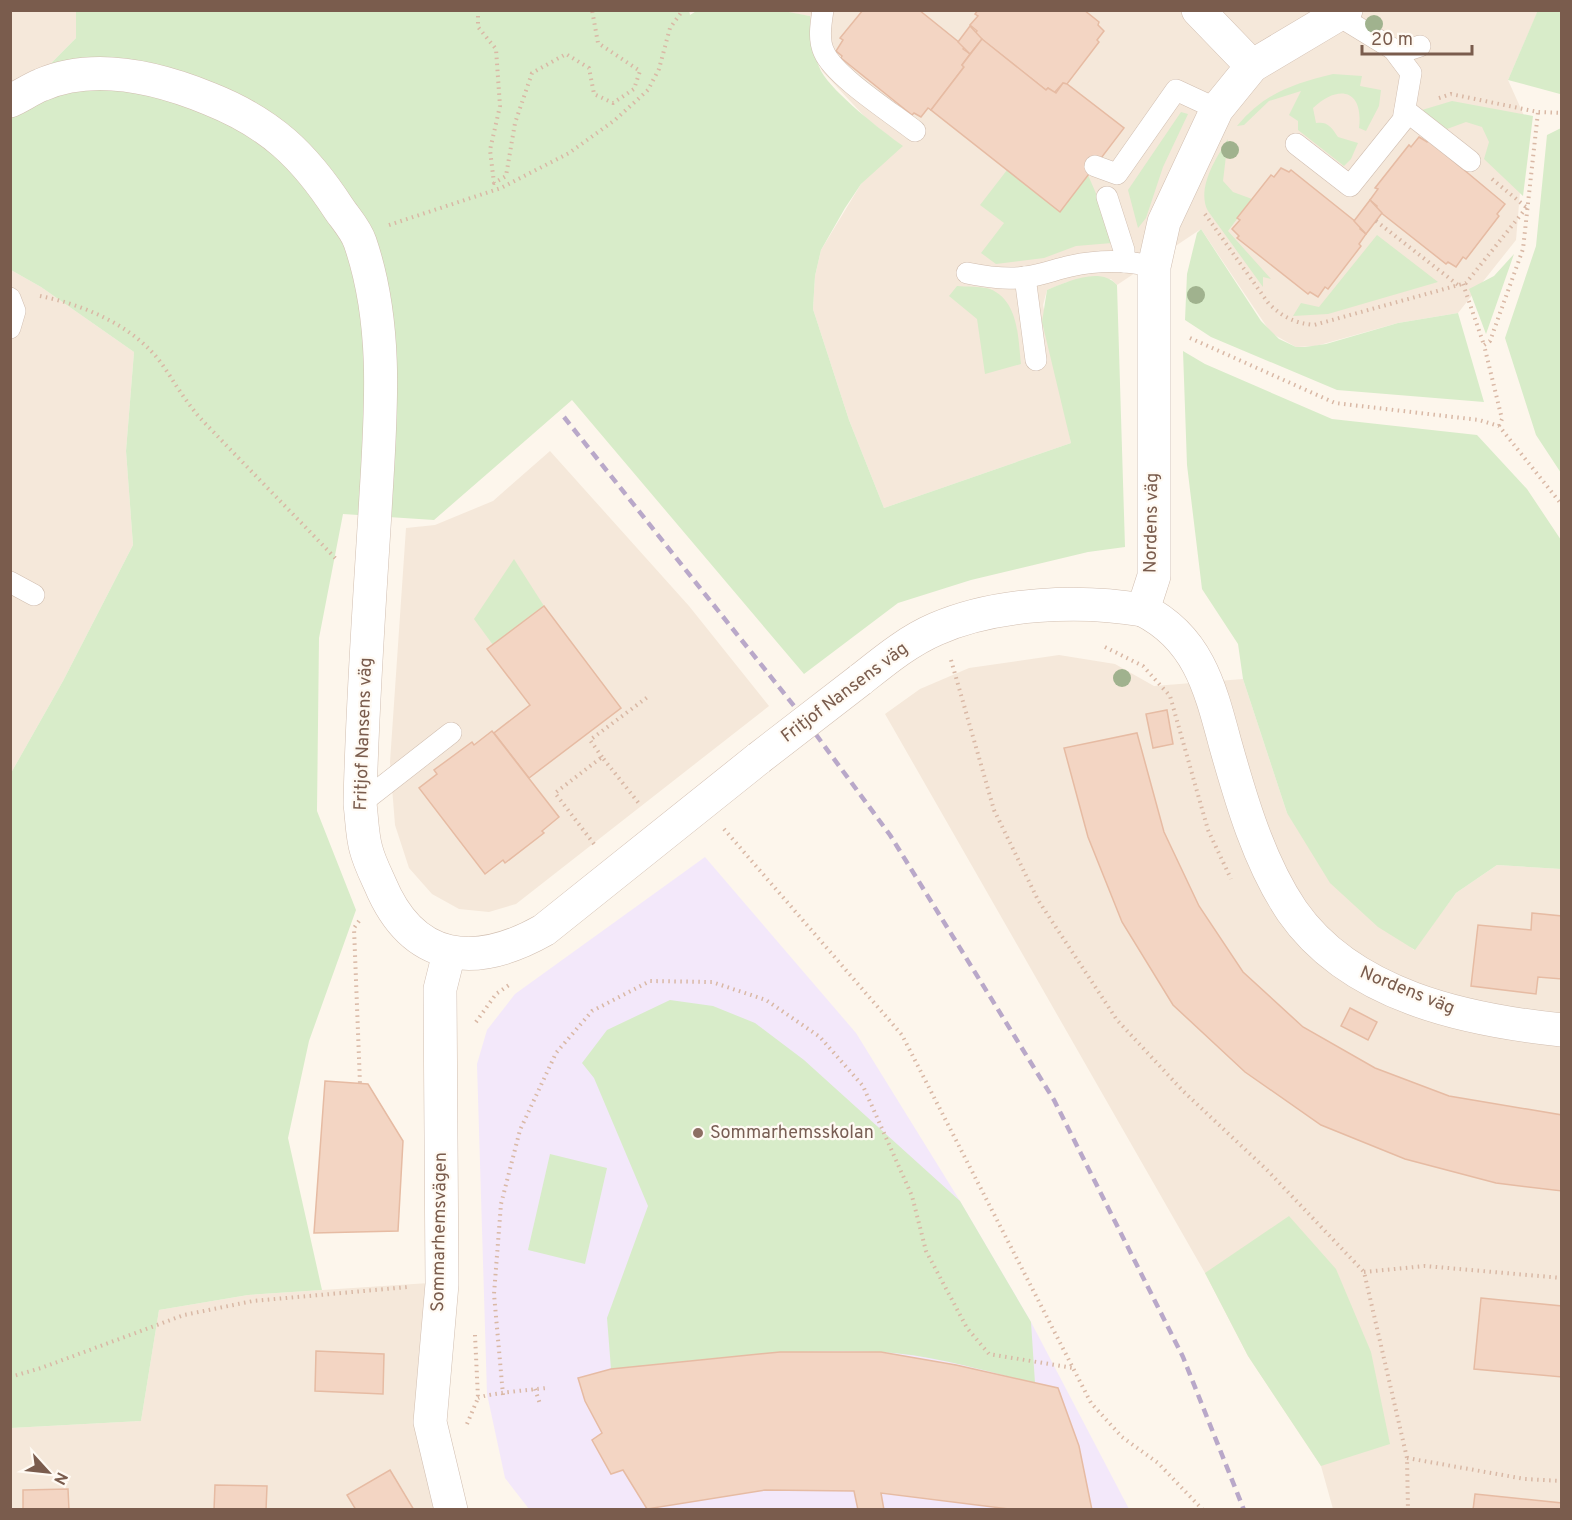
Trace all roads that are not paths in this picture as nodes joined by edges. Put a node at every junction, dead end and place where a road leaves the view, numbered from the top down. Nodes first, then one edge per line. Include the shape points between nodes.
1 (823, 10) edge
2 (1198, 10) edge
3 (1343, 13) edge
4 (1420, 46) dead end
5 (1393, 49) junction
6 (1252, 66) junction
7 (10, 102) edge
8 (1217, 109) junction
9 (1406, 110) junction
10 (915, 131) dead end
11 (1296, 144) dead end
12 (1470, 161) dead end
13 (1095, 166) dead end
14 (1107, 197) dead end
15 (1139, 265) junction
16 (967, 273) dead end
17 (1025, 278) junction
18 (12, 299) edge
19 (10, 328) edge
20 (1036, 360) dead end
21 (10, 582) edge
22 (34, 595) dead end
23 (1143, 610) junction
24 (452, 733) dead end
25 (360, 804) junction
26 (449, 953) junction
27 (1562, 1030) edge
28 (451, 1509) edge

1 - 10 lane via 823,50 834,68
2 - 6 street
3 - 5 lane
3 - 6 street, Nordens väg
4 - 5 lane
5 - 9 lane via 1411,73
6 - 8 street, Nordens väg
7 - 25 street, Fritjof Nansens väg via 42,84 108,74 138,77 193,92 246,116 295,151 315,172 359,239 378,313 381,401
8 - 13 lane via 1176,90 1117,174
8 - 15 street, Nordens väg via 1164,222
9 - 11 lane via 1403,120 1350,186
9 - 12 lane
14 - 15 lane via 1124,250
15 - 17 lane via 1087,263
15 - 23 street, Nordens väg via 1154,576
16 - 17 lane
17 - 20 lane
18 - 19 lane via 15,311
21 - 22 lane
23 - 26 street, Fritjof Nansens väg, bridge via 1062,603 999,612 936,629 896,651 544,930 503,949
23 - 27 street, Nordens väg via 1164,621 1180,636 1200,666 1260,847 1280,892 1324,947 1351,968 1387,987 1465,1015
24 - 25 lane
25 - 26 street, Fritjof Nansens väg via 366,850 394,913 418,939
26 - 28 street, Sommarhemsvägen via 440,989 442,1284 430,1422

